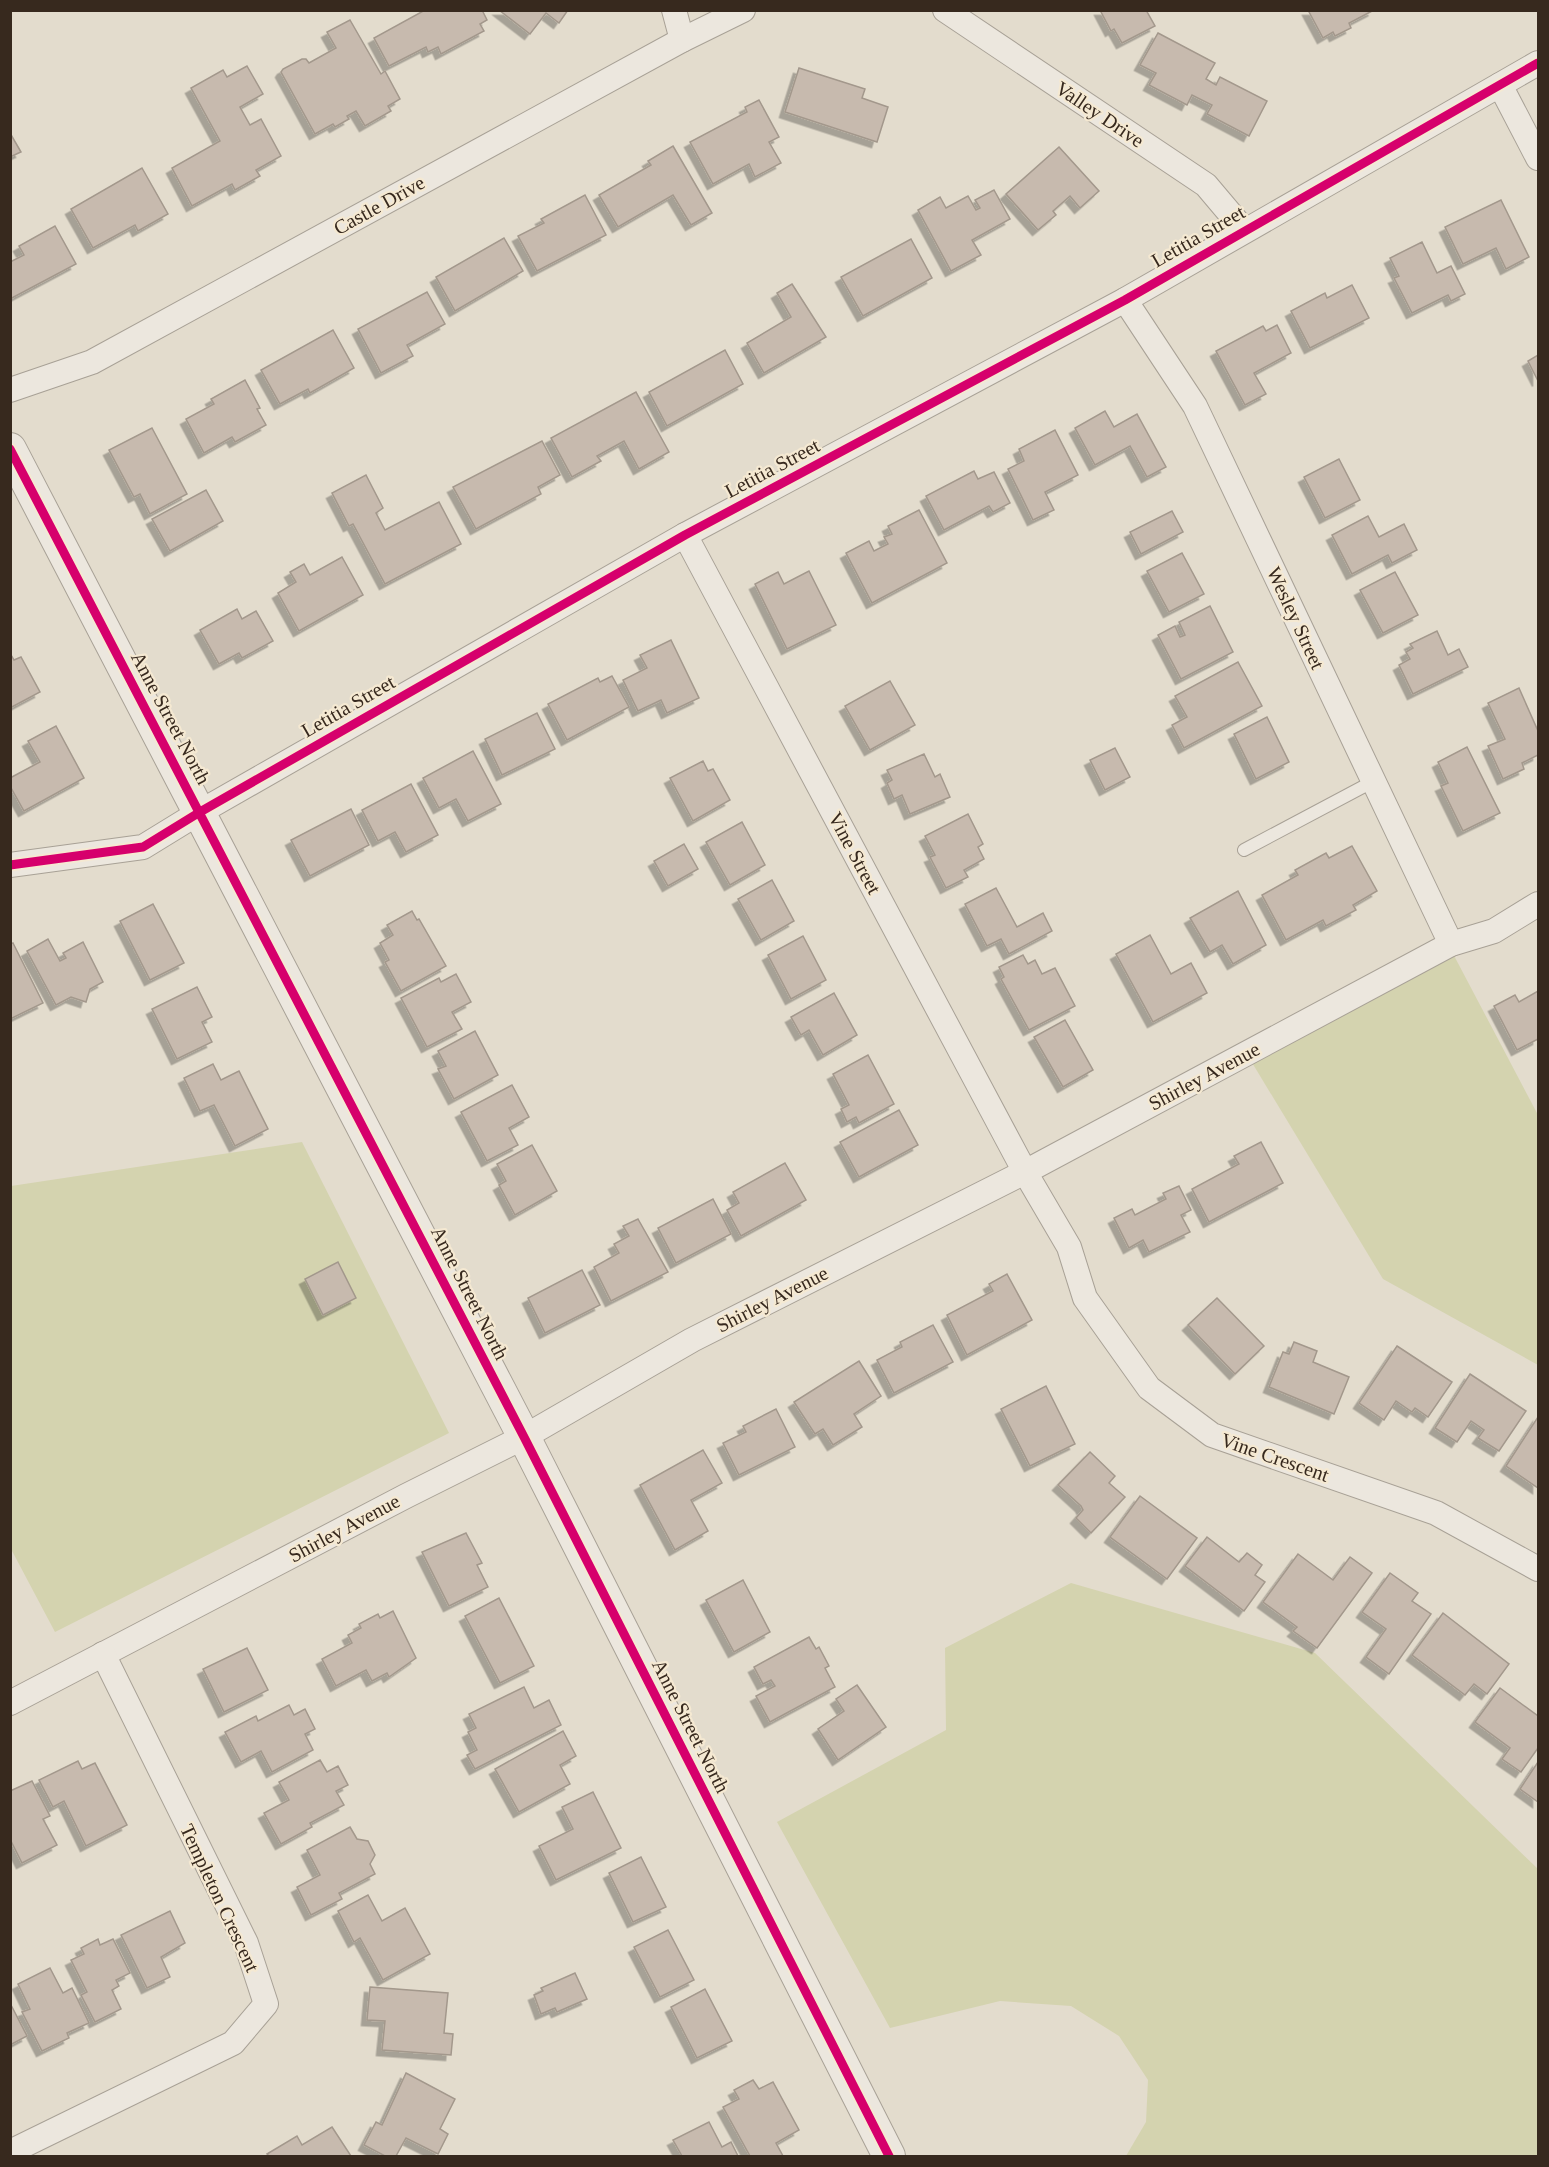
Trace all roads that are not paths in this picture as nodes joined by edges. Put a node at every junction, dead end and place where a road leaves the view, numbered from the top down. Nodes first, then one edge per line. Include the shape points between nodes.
1 (674, 10) edge
2 (743, 10) edge
3 (945, 10) edge
4 (682, 39) junction
5 (1539, 63) edge
6 (1500, 85) junction
7 (1539, 158) edge
8 (1244, 231) junction
9 (1125, 300) junction
10 (10, 390) edge
11 (10, 450) edge
12 (685, 535) junction
13 (1374, 781) junction
14 (200, 812) junction
15 (1244, 850) dead end
16 (10, 865) edge
17 (1539, 904) edge
18 (1451, 944) junction
19 (1025, 1172) junction
20 (524, 1437) junction
21 (1539, 1569) edge
22 (103, 1654) junction
23 (10, 1704) edge
24 (10, 2152) edge
25 (889, 2157) edge

1 - 4 street
2 - 4 street, Castle Drive
3 - 8 street, Valley Drive via 1206,185
4 - 10 street, Castle Drive via 92,362
5 - 6 street, Letitia Street
6 - 7 street
6 - 8 street, Letitia Street
8 - 9 street, Letitia Street
9 - 12 street, Letitia Street
9 - 13 street, Wesley Street via 1195,406
11 - 14 street, Anne Street North
12 - 14 street, Letitia Street
12 - 19 street, Vine Street
13 - 15 lane
13 - 18 street, Wesley Street
14 - 16 street, Letitia Street via 143,847
14 - 20 street, Anne Street North
17 - 18 street, Shirley Avenue via 1494,931
18 - 19 street, Shirley Avenue
19 - 20 street, Shirley Avenue via 692,1340
19 - 21 street, Vine Crescent via 1069,1247 1085,1298 1149,1388 1212,1435 1436,1513
20 - 22 street, Shirley Avenue
20 - 25 street, Anne Street North
22 - 23 street, Shirley Avenue
22 - 24 street, Templeton Crescent via 246,1943 266,2004 233,2043

